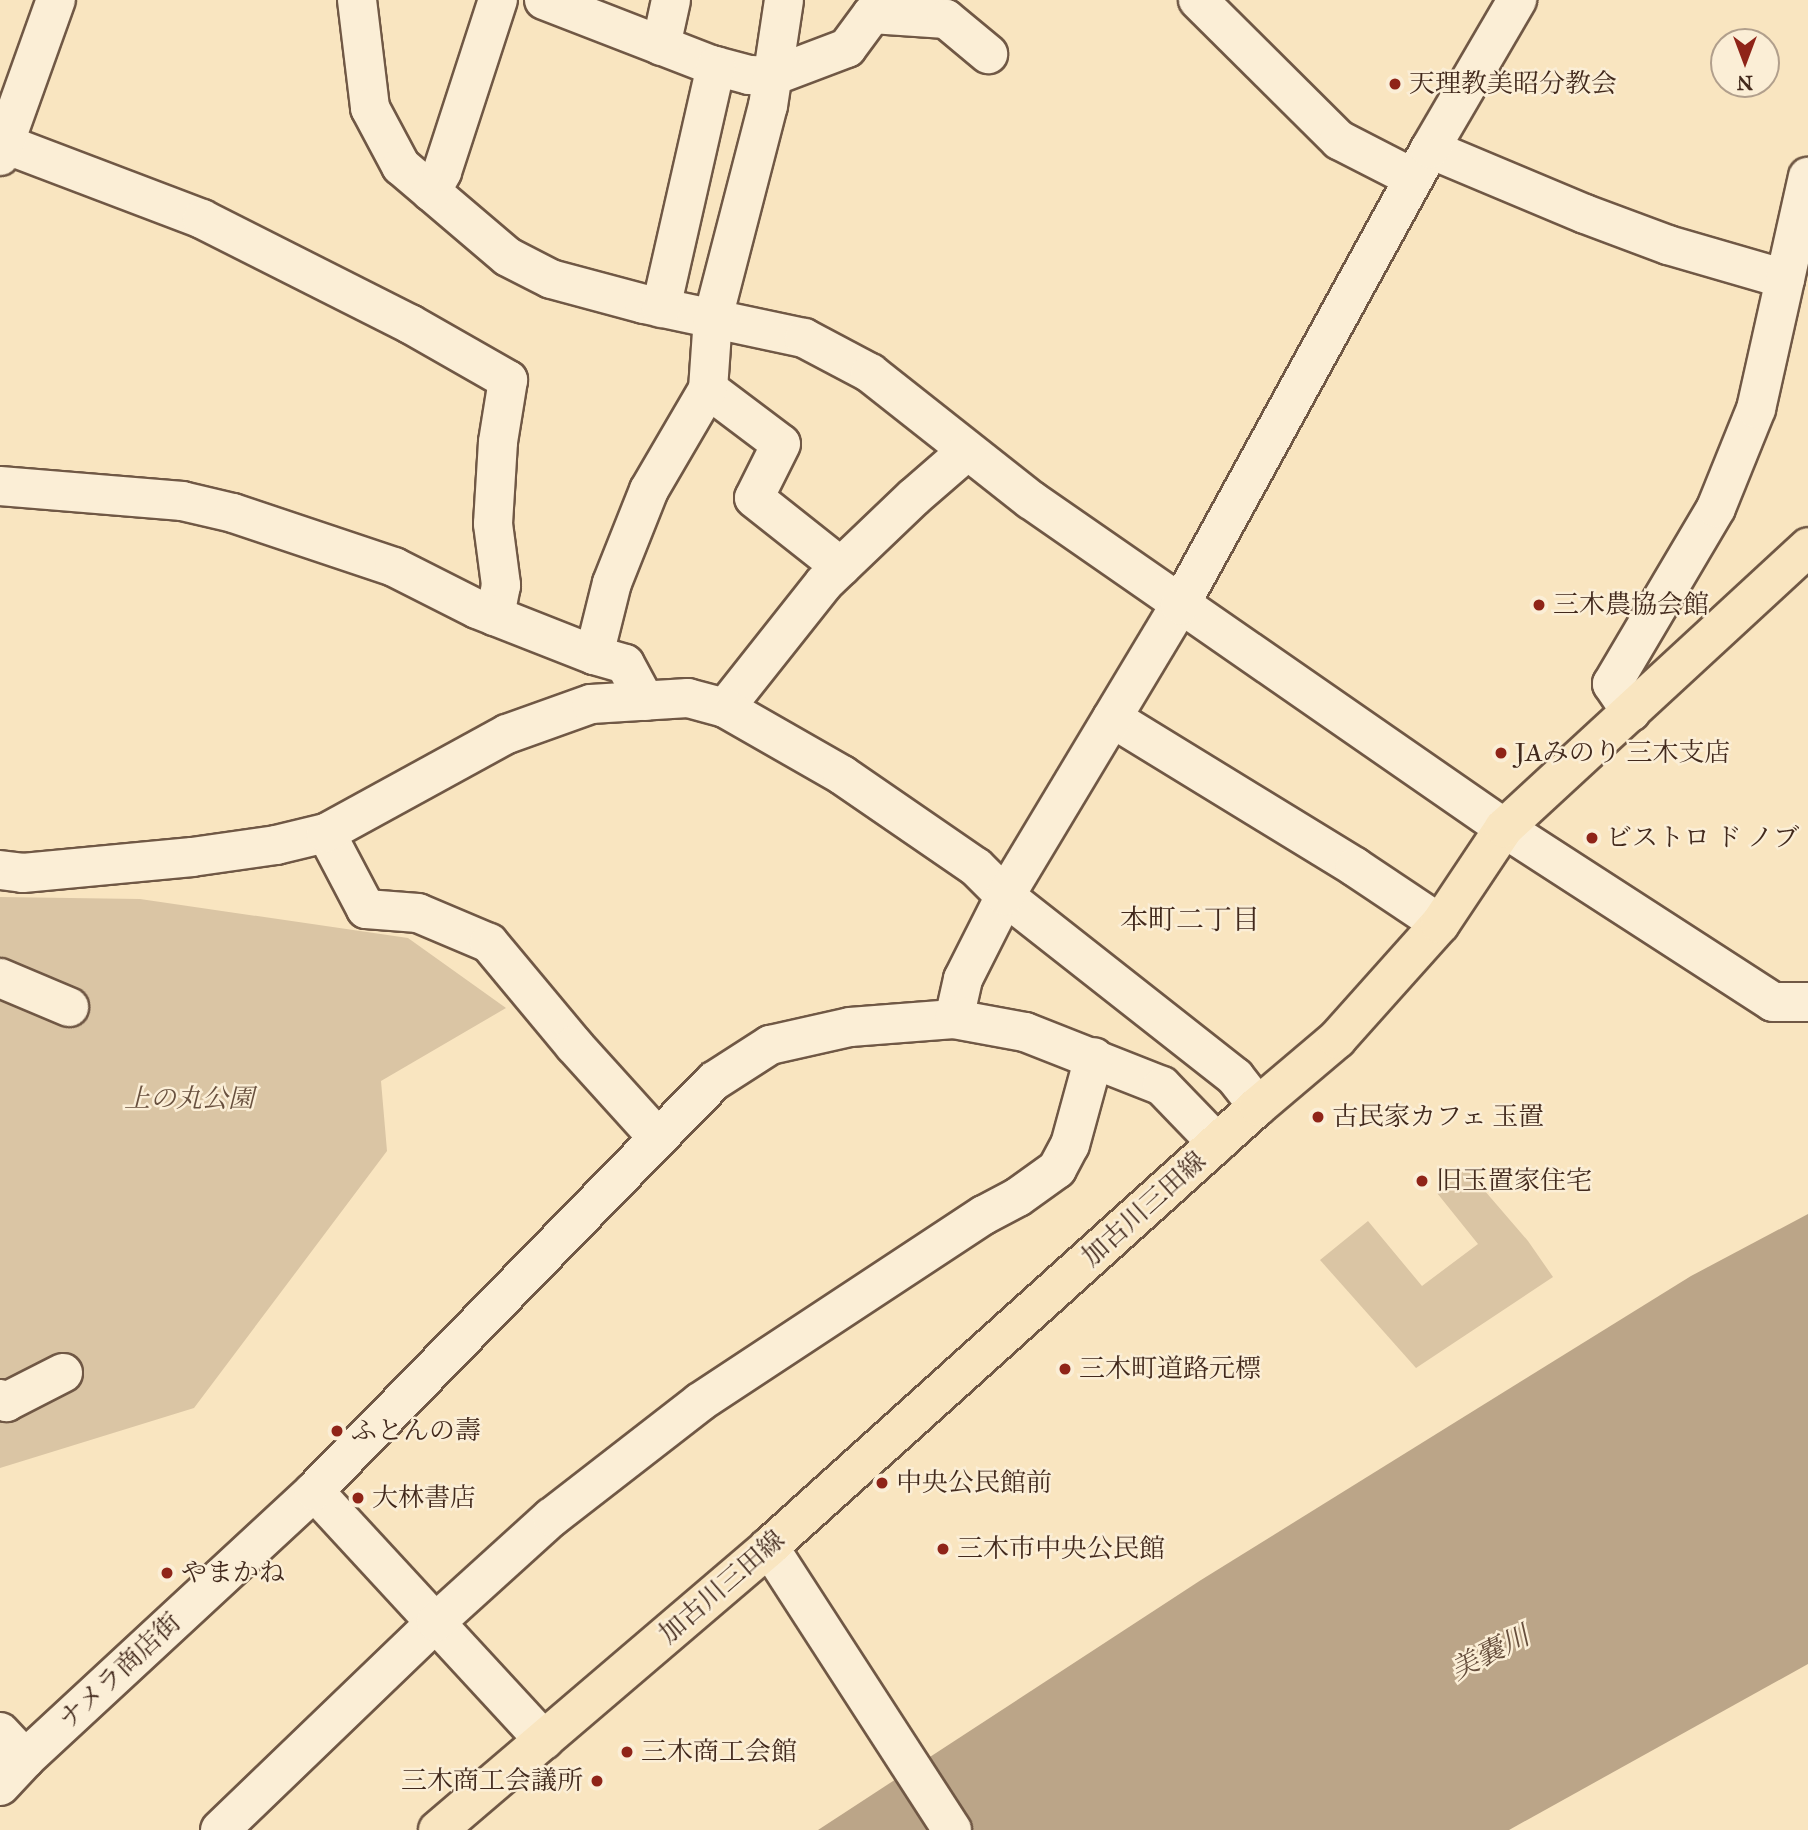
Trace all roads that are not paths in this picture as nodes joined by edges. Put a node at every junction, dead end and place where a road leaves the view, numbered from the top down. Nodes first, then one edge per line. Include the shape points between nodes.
1 (56, 0) edge
2 (357, 0) edge
3 (498, 0) edge
4 (544, 0) edge
5 (671, 0) edge
6 (784, 0) edge
7 (1198, 0) edge
8 (1517, 0) edge
9 (952, 10) edge
10 (661, 46) junction
11 (988, 54) dead end
12 (716, 66) junction
13 (773, 76) junction
14 (2, 150) edge
15 (1422, 164) junction
16 (1808, 178) edge
17 (689, 189) junction
18 (431, 192) junction
19 (744, 198) junction
20 (1785, 279) junction
21 (661, 308) junction
22 (713, 318) junction
23 (708, 388) junction
24 (967, 452) junction
25 (0, 486) edge
26 (1808, 547) edge
27 (841, 568) junction
28 (1180, 605) junction
29 (495, 616) junction
30 (594, 655) junction
31 (645, 701) junction
32 (725, 708) junction
33 (1631, 712) junction
34 (1112, 718) junction
35 (1504, 828) junction
36 (326, 833) junction
37 (0, 870) edge
38 (1005, 896) junction
39 (1440, 924) junction
40 (0, 978) edge
41 (1808, 1002) edge
42 (69, 1007) dead end
43 (954, 1019) junction
44 (1094, 1057) junction
45 (1258, 1106) junction
46 (658, 1138) junction
47 (1217, 1143) junction
48 (63, 1373) dead end
49 (0, 1399) edge
50 (314, 1491) junction
51 (769, 1547) junction
52 (436, 1622) junction
53 (544, 1740) junction
54 (8, 1759) edge
55 (220, 1830) edge
56 (438, 1830) edge
57 (952, 1830) edge

1 - 14 street
2 - 18 street via 370,108 401,166
3 - 18 street via 442,172
4 - 10 street
5 - 10 street
6 - 13 street
7 - 15 street via 1339,140
8 - 15 street
9 - 11 street
9 - 13 street via 872,13 847,48
10 - 12 street
12 - 13 street
12 - 17 street
13 - 19 street
14 - 29 street via 202,219 410,324 508,380 498,442 494,524 500,585
15 - 20 street
15 - 28 street
16 - 20 street
17 - 19 street
17 - 21 street
18 - 21 street via 508,257 529,268 551,279
19 - 22 street
20 - 33 street via 1756,409 1716,508 1612,684
21 - 22 street
22 - 23 street
22 - 24 street via 804,338 848,361 870,373
23 - 27 street via 781,444 754,498
23 - 30 street via 649,490 612,583
24 - 27 street
24 - 28 street
25 - 29 street via 182,501 233,513 394,568
26 - 33 main road, 加古川三田線
27 - 32 street via 824,583
28 - 34 street
28 - 35 street
29 - 30 street
30 - 31 street via 625,664
31 - 32 street via 688,698
31 - 36 street via 591,704 507,734
32 - 38 street via 842,775 976,867
33 - 35 main road, 加古川三田線
34 - 38 street
34 - 39 street
35 - 39 main road, 加古川三田線
35 - 41 street via 1773,1002
36 - 37 street via 192,857 23,873
36 - 46 street via 366,909 418,913 489,943
38 - 43 street via 962,979
38 - 45 street via 1235,1077
39 - 45 main road, 加古川三田線 via 1337,1039
40 - 42 street
43 - 44 street, ナメラ商店街 via 1025,1032
43 - 46 street, ナメラ商店街 via 850,1027 770,1045 714,1081
44 - 47 street, ナメラ商店街 via 1161,1086
44 - 52 street via 1070,1145 1057,1168 700,1402 552,1517
45 - 47 main road, 加古川三田線
46 - 50 street, ナメラ商店街
47 - 51 main road, 加古川三田線
48 - 49 street via 6,1402
50 - 52 street
50 - 54 street, ナメラ商店街
51 - 53 main road, 加古川三田線
51 - 57 street
52 - 53 street
52 - 55 street
53 - 56 main road, 加古川三田線

